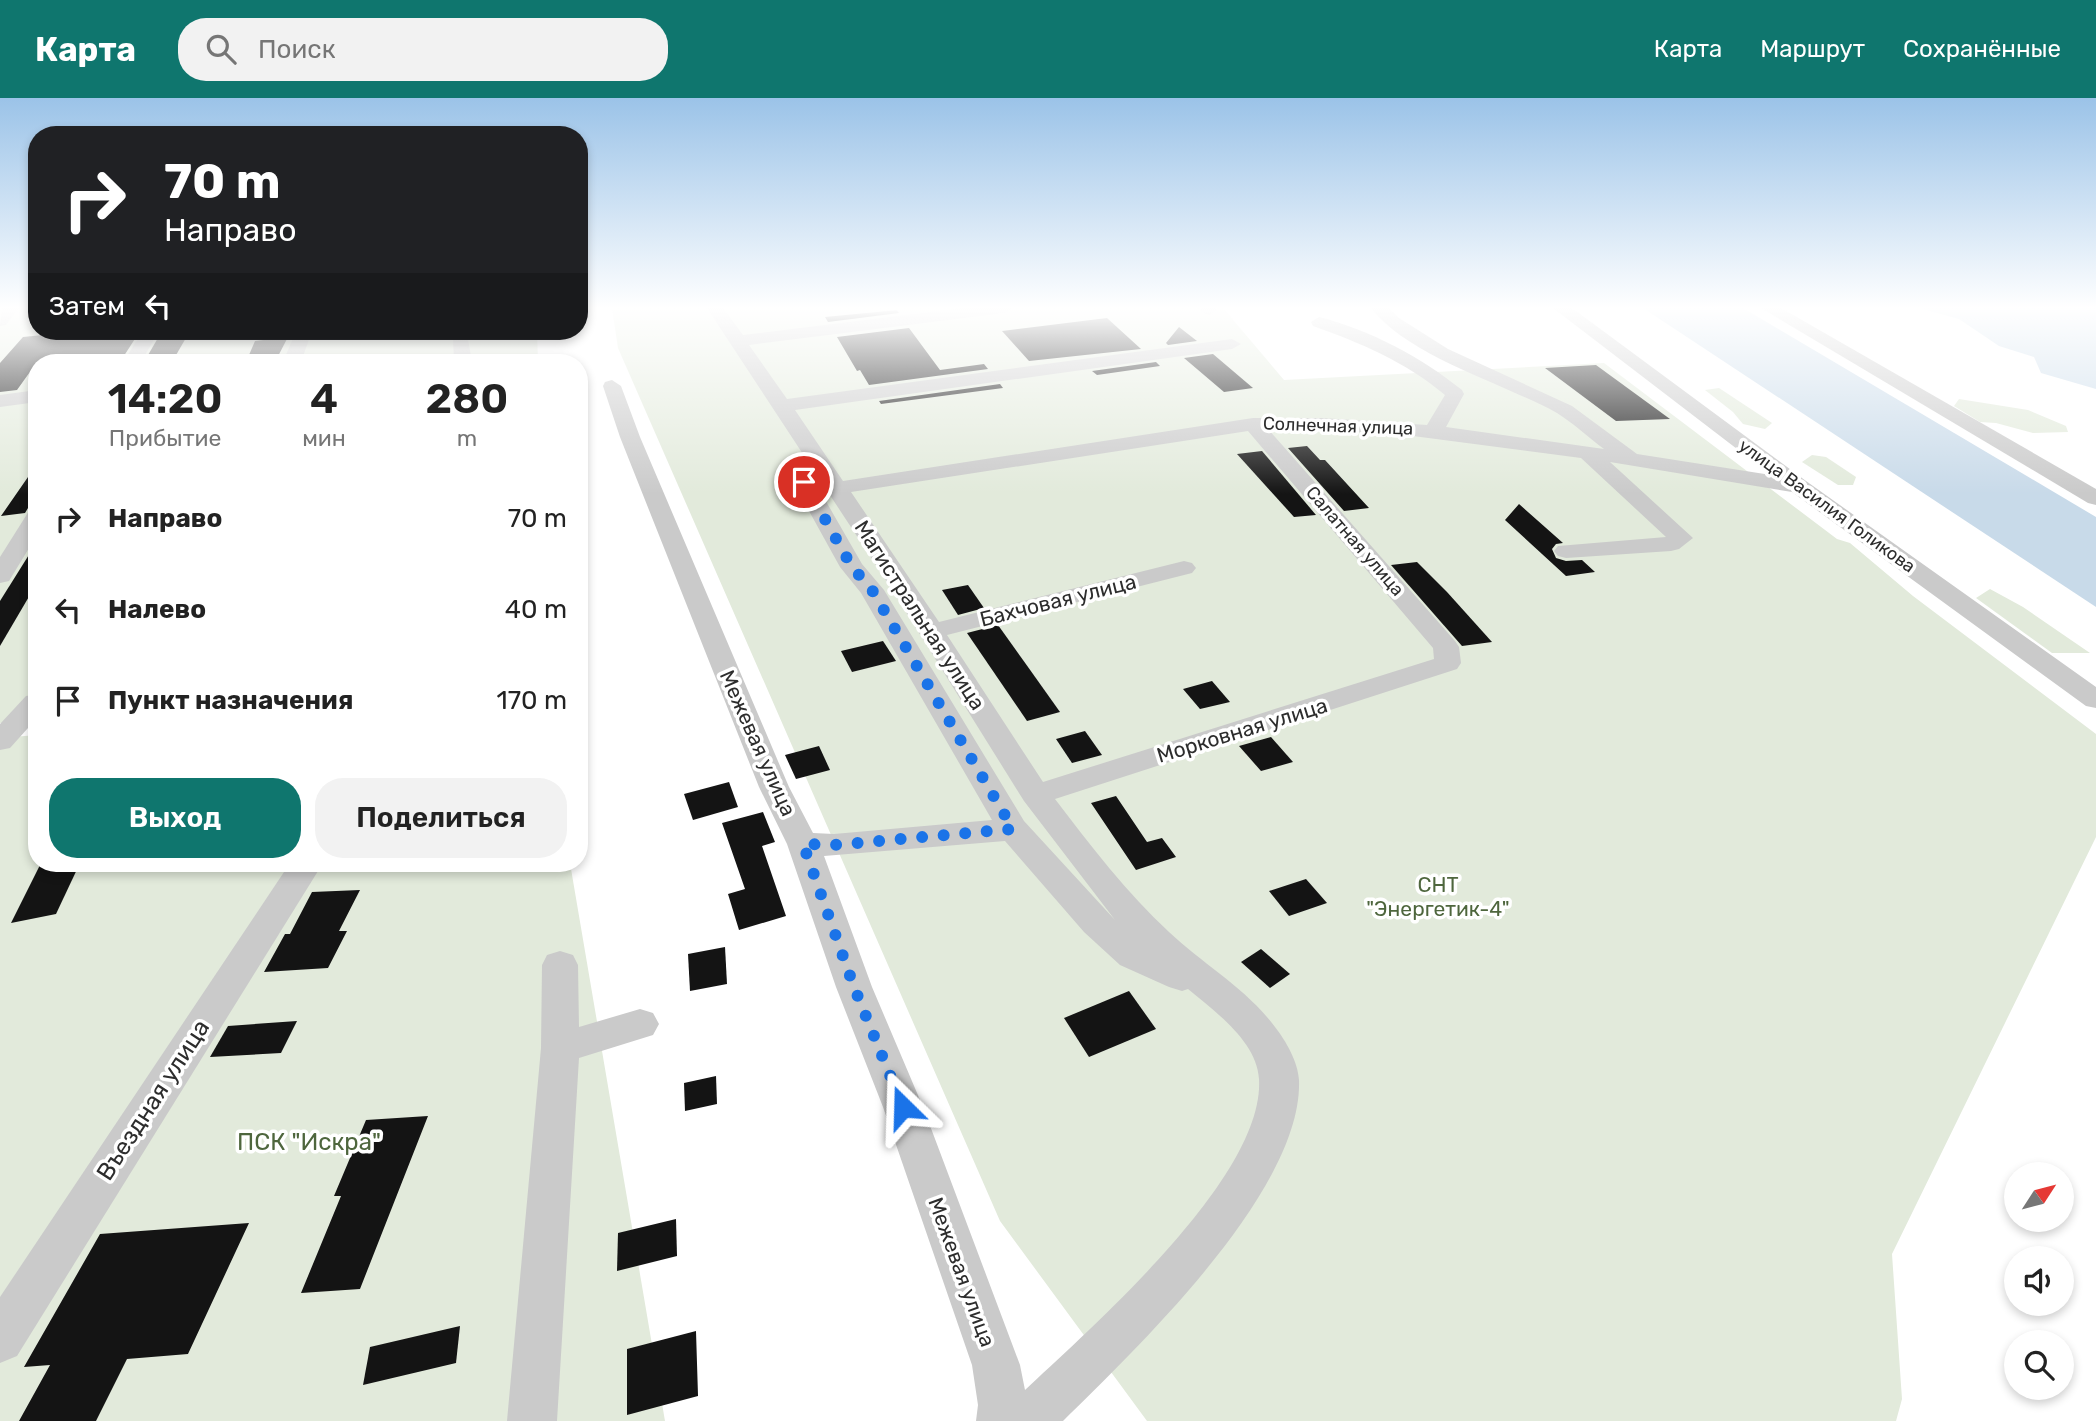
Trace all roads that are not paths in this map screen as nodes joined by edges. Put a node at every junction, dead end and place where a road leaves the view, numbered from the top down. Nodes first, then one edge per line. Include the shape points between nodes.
1 (757, 370) edge
2 (1048, 370) edge
3 (1425, 370) edge
4 (1478, 370) edge
5 (1643, 370) edge
6 (1875, 370) edge
7 (612, 386) dead end
8 (28, 397) edge
9 (0, 401) edge
10 (781, 407) junction
11 (1253, 424) junction
12 (1435, 429) junction
13 (1589, 454) junction
14 (1633, 461) junction
15 (804, 482) dead end
16 (1798, 486) junction
17 (837, 488) junction
18 (2096, 498) edge
19 (28, 531) edge
20 (1566, 551) dead end
21 (1184, 568) dead end
22 (0, 576) edge
23 (932, 631) junction
24 (1448, 663) joint
25 (2096, 699) edge
26 (28, 702) edge
27 (0, 704) edge
28 (28, 711) edge
29 (0, 741) edge
30 (1036, 795) junction
31 (1013, 829) junction
32 (803, 844) junction
33 (301, 872) edge
34 (560, 965) dead end
35 (1215, 991) junction
36 (640, 1024) dead end
37 (560, 1048) junction
38 (0, 1339) edge
39 (532, 1421) edge
40 (1001, 1421) edge
41 (1028, 1421) edge

1 - 10 street, Магистральная улица
2 - 10 street
3 - 12 street via 1455,394
4 - 14 street via 1565,410
5 - 16 street, улица Василия Голикова
6 - 18 street
7 - 32 street, Межевая улица via 774,787
8 - 9 street
10 - 17 street, Магистральная улица
11 - 12 street, Солнечная улица
11 - 17 street, Солнечная улица
11 - 24 street, Салатная улица via 1446,647
12 - 13 street, Солнечная улица
13 - 14 street, Солнечная улица
13 - 20 street via 1681,538 1671,544
14 - 16 street, Солнечная улица
15 - 31 street
16 - 25 street, улица Василия Голикова
17 - 23 street, Магистральная улица
19 - 22 street
21 - 23 street, Бахчовая улица
23 - 30 street, Магистральная улица
24 - 30 street, Морковная улица
26 - 27 street
28 - 29 street
30 - 35 street, Магистральная улица via 1132,916
31 - 32 street
31 - 35 street via 1096,923 1133,955
32 - 40 street, Межевая улица via 996,1365
33 - 38 street, Въездная улица
34 - 37 street
35 - 41 street, Магистральная улица via 1254,1027 1271,1053 1280,1080 1276,1117 1264,1148 1231,1204 1137,1314
36 - 37 street
37 - 39 street

